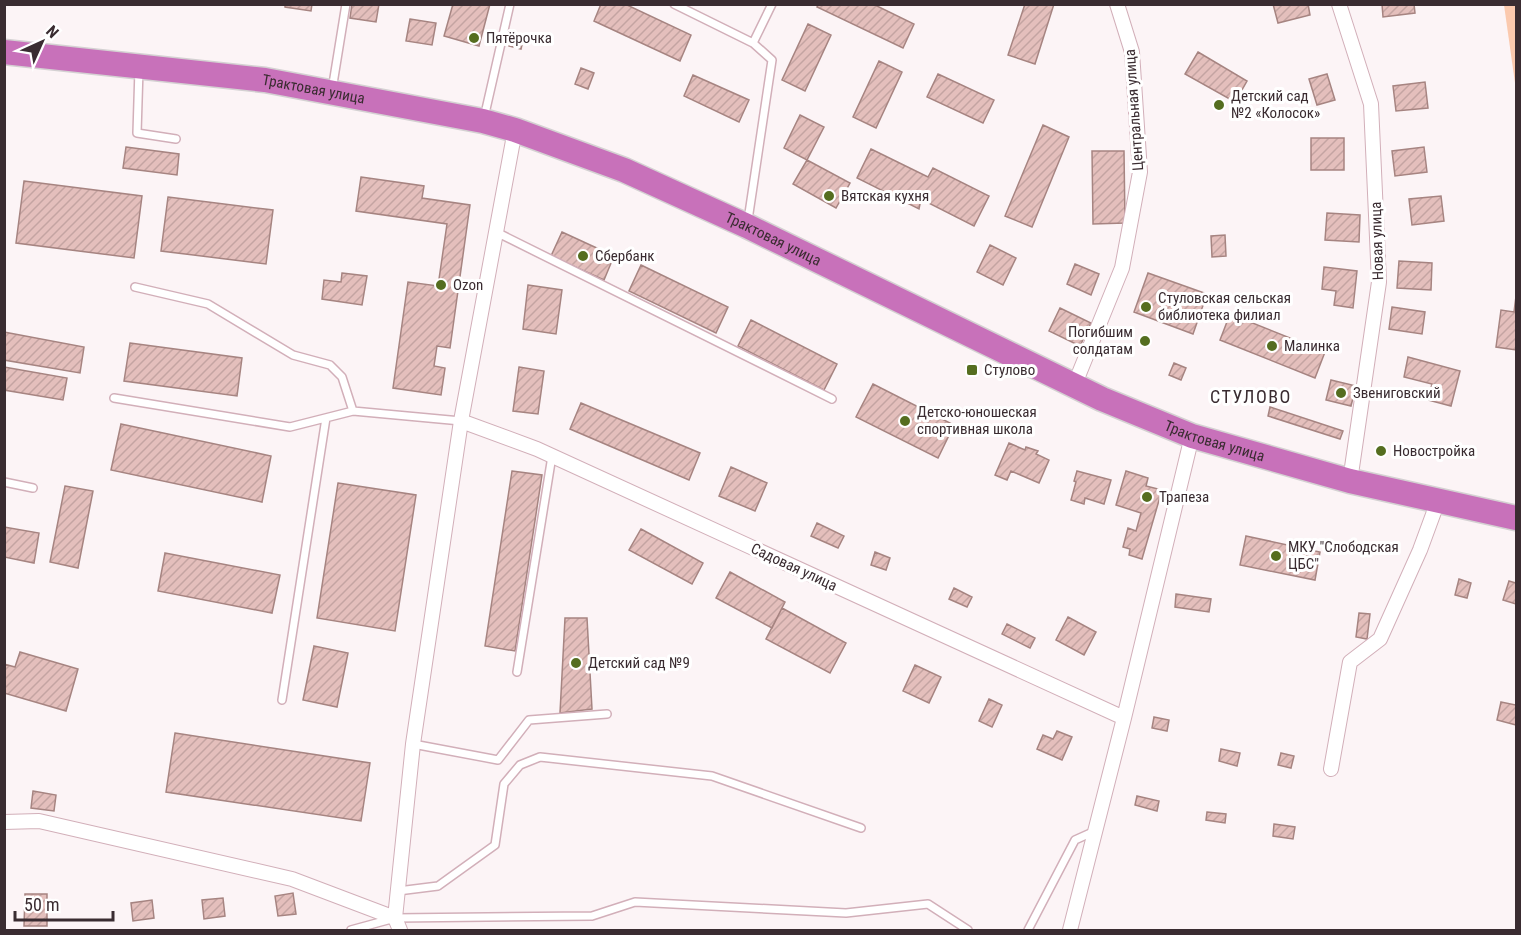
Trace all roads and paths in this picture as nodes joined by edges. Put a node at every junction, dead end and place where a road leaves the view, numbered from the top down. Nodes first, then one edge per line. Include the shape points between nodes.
1 (346, 4) edge
2 (510, 4) edge
3 (674, 4) edge
4 (772, 4) edge
5 (1117, 4) edge
6 (1339, 4) edge
7 (753, 43) junction
8 (4, 52) edge
9 (139, 67) junction
10 (332, 93) junction
11 (483, 121) junction
12 (515, 130) junction
13 (176, 139) dead end
14 (747, 226) junction
15 (496, 232) junction
16 (135, 286) dead end
17 (1074, 386) junction
18 (114, 398) dead end
19 (832, 399) dead end
20 (352, 411) junction
21 (326, 418) junction
22 (461, 421) junction
23 (1192, 436) junction
24 (552, 456) junction
25 (1350, 481) junction
26 (4, 482) edge
27 (33, 488) dead end
28 (1438, 501) junction
29 (1516, 518) edge
30 (517, 672) dead end
31 (282, 700) dead end
32 (607, 714) dead end
33 (1124, 718) junction
34 (413, 744) junction
35 (1331, 769) dead end
36 (4, 822) edge
37 (861, 828) dead end
38 (1095, 831) junction
39 (398, 891) junction
40 (398, 924) edge
41 (351, 930) edge
42 (968, 930) edge
43 (1028, 930) edge
44 (1070, 930) edge

1 - 10 lane
2 - 11 lane
3 - 7 lane
4 - 7 lane
5 - 17 street, Центральная улица via 1132,52 1140,172 1122,268
6 - 25 street, Новая улица via 1371,104 1379,282
7 - 14 lane via 772,60
8 - 9 highway, Трактовая улица
9 - 10 highway, Трактовая улица via 265,80
9 - 13 lane via 137,133
10 - 11 highway, Трактовая улица
11 - 12 highway, Трактовая улица
12 - 14 highway, Трактовая улица via 624,170
12 - 15 street
14 - 17 highway, Трактовая улица
15 - 19 lane
15 - 22 street
16 - 20 lane via 208,304 293,355 330,365 342,377
17 - 23 highway, Трактовая улица
18 - 21 lane via 290,427
20 - 21 lane
20 - 22 lane
21 - 31 lane
22 - 24 street, Садовая улица
22 - 34 street
23 - 25 highway, Трактовая улица
23 - 33 street
24 - 30 lane
24 - 33 street, Садовая улица
25 - 28 highway, Трактовая улица
26 - 27 lane
28 - 29 highway, Трактовая улица
28 - 35 street via 1380,639 1350,662
32 - 34 lane via 529,720 498,760
33 - 38 street
34 - 39 street
36 - 40 street via 39,821 292,879
37 - 39 lane via 712,776 540,757 520,765 504,784 495,845 438,886
38 - 43 lane via 1075,840
38 - 44 street
39 - 40 street
40 - 41 lane
40 - 42 lane via 592,916 635,902 846,913 928,904

